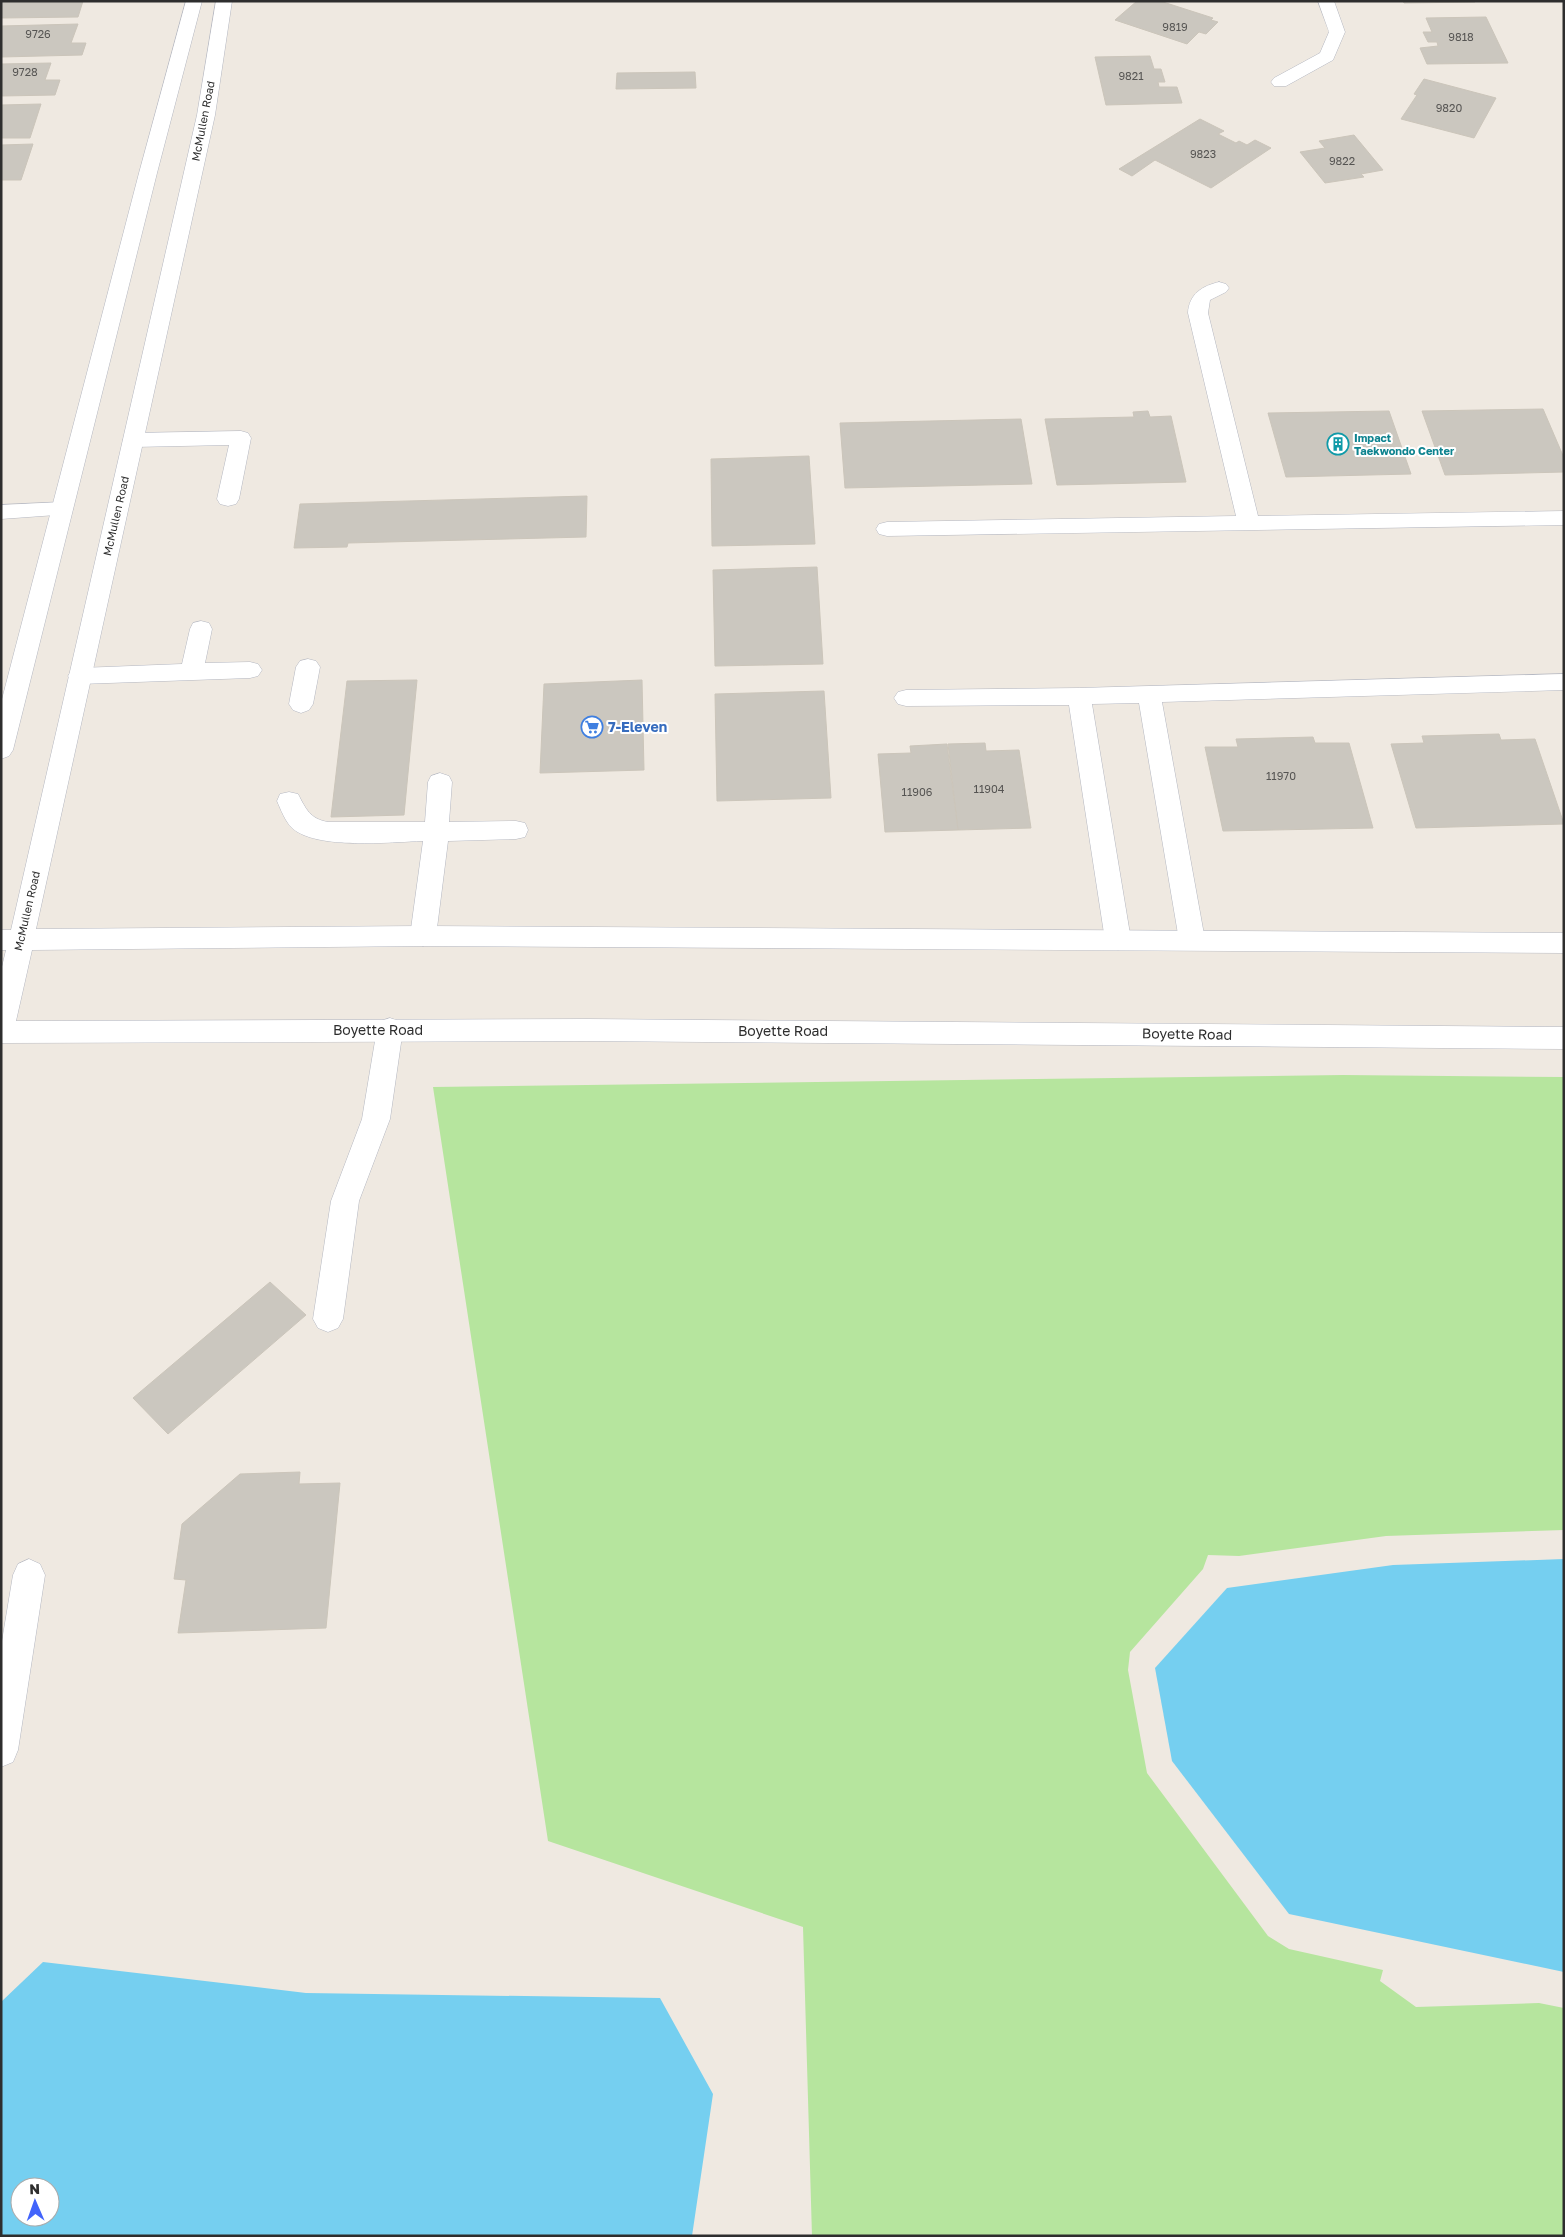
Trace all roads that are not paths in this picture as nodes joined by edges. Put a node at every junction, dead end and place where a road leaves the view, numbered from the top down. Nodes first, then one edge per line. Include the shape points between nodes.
1 (194, 1) edge
2 (1326, 1) edge
3 (223, 9) edge
4 (188, 21) junction
5 (1280, 82) dead end
6 (1219, 288) dead end
7 (133, 440) junction
8 (228, 499) dead end
9 (62, 509) junction
10 (1, 512) edge
11 (1564, 518) edge
12 (1248, 523) junction
13 (887, 530) dead end
14 (201, 629) dead end
15 (308, 667) dead end
16 (250, 670) dead end
17 (192, 672) junction
18 (80, 676) junction
19 (1564, 682) edge
20 (1149, 693) junction
21 (1079, 696) junction
22 (906, 698) dead end
23 (301, 704) dead end
24 (1, 750) edge
25 (440, 782) dead end
26 (289, 801) dead end
27 (516, 830) dead end
28 (437, 831) junction
29 (423, 936) junction
30 (11, 940) edge
31 (1118, 940) junction
32 (1192, 940) junction
33 (1564, 943) edge
34 (390, 1029) junction
35 (1, 1031) edge
36 (1564, 1038) edge
37 (328, 1319) dead end
38 (29, 1575) dead end
39 (1, 1750) edge

1 - 4 street
2 - 5 street via 1337,32 1327,56
3 - 4 street
3 - 7 street, McMullen Road via 206,115
4 - 9 street
6 - 12 street via 1202,297 1198,312
7 - 8 street via 241,438
7 - 18 street, McMullen Road
9 - 10 street
9 - 24 street
11 - 12 street
12 - 13 street
14 - 17 street
15 - 23 street
16 - 17 street
17 - 18 street
18 - 30 street, McMullen Road
19 - 20 street
20 - 21 street
20 - 32 street
21 - 22 street
21 - 31 street
25 - 28 street
26 - 28 street via 303,824 317,831
27 - 28 street
28 - 29 street
29 - 30 street
29 - 31 street
30 - 35 street, McMullen Road
31 - 32 street
32 - 33 street
34 - 35 street, Boyette Road
34 - 36 street, Boyette Road
34 - 37 street via 376,1119 345,1201
38 - 39 street

